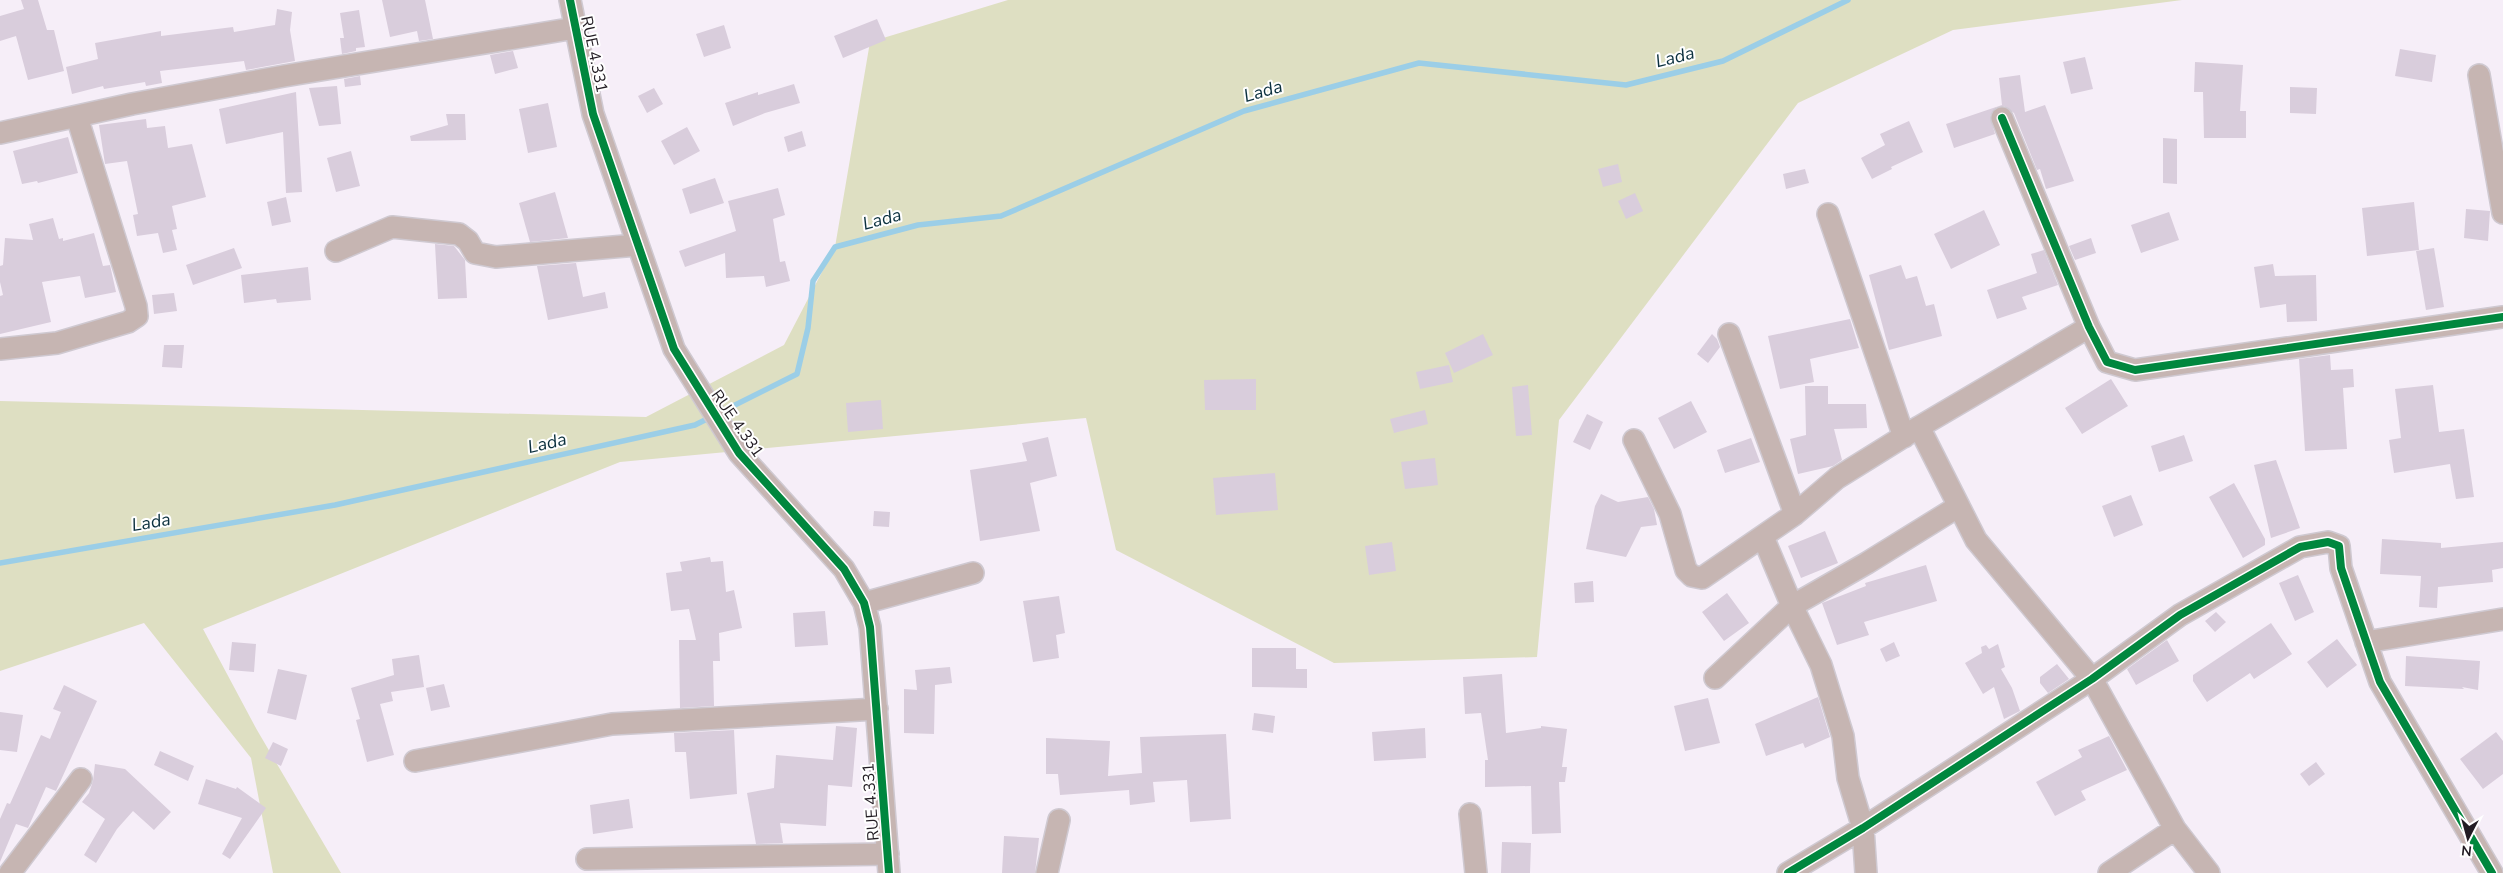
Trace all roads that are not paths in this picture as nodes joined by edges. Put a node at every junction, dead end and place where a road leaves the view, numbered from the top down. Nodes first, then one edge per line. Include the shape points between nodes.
1 (570, 0) edge
2 (575, 28) junction
3 (2479, 75) dead end
4 (77, 117) junction
5 (2002, 118) dead end
6 (0, 133) edge
7 (2503, 213) edge
8 (1828, 214) dead end
9 (637, 245) junction
10 (336, 251) dead end
11 (2503, 317) edge
12 (2089, 327) junction
13 (1729, 334) dead end
14 (0, 349) edge
15 (1912, 432) junction
16 (1634, 440) dead end
17 (1959, 506) junction
18 (1795, 514) junction
19 (1763, 537) junction
20 (973, 573) dead end
21 (864, 603) junction
22 (1792, 606) junction
23 (2503, 619) edge
24 (2366, 642) junction
25 (1716, 678) dead end
26 (2092, 679) junction
27 (877, 710) junction
28 (415, 761) dead end
29 (81, 778) dead end
30 (1470, 814) dead end
31 (1059, 820) dead end
32 (1863, 828) junction
33 (2175, 828) junction
34 (587, 859) dead end
35 (888, 864) edge
36 (10, 873) edge
37 (1047, 873) edge
38 (1476, 873) edge
39 (1788, 873) edge
40 (1866, 873) edge
41 (2109, 873) edge
42 (2209, 873) edge
43 (2492, 873) edge

1 - 2 street, RUE 4.331
2 - 4 street via 275,78
2 - 9 street, RUE 4.331 via 593,114
3 - 7 street
4 - 6 street
4 - 14 street via 137,316 128,322 57,343
5 - 12 street
8 - 15 street
9 - 10 street via 496,257 475,253 459,234 392,226
9 - 21 street, RUE 4.331 via 674,349 705,402 738,453 844,569
11 - 12 street via 2135,370 2107,362
12 - 15 street
13 - 18 street
15 - 17 street
15 - 18 street via 1837,478
16 - 19 street via 1670,514 1686,570 1692,576 1702,578
17 - 22 street
17 - 26 street via 1976,540
18 - 19 street
19 - 22 street
20 - 21 street
21 - 27 street, RUE 4.331 via 870,627
22 - 25 street
22 - 32 street via 1821,665 1843,736 1848,778
23 - 24 street
24 - 26 street via 2341,568 2339,546 2328,542 2300,547 2189,610
24 - 43 street via 2380,682
26 - 32 street
26 - 33 street
27 - 28 street via 612,724
27 - 35 street, RUE 4.331
29 - 36 street
30 - 38 street
31 - 37 street
32 - 39 street
32 - 40 street
33 - 41 street
33 - 42 street
34 - 35 street

